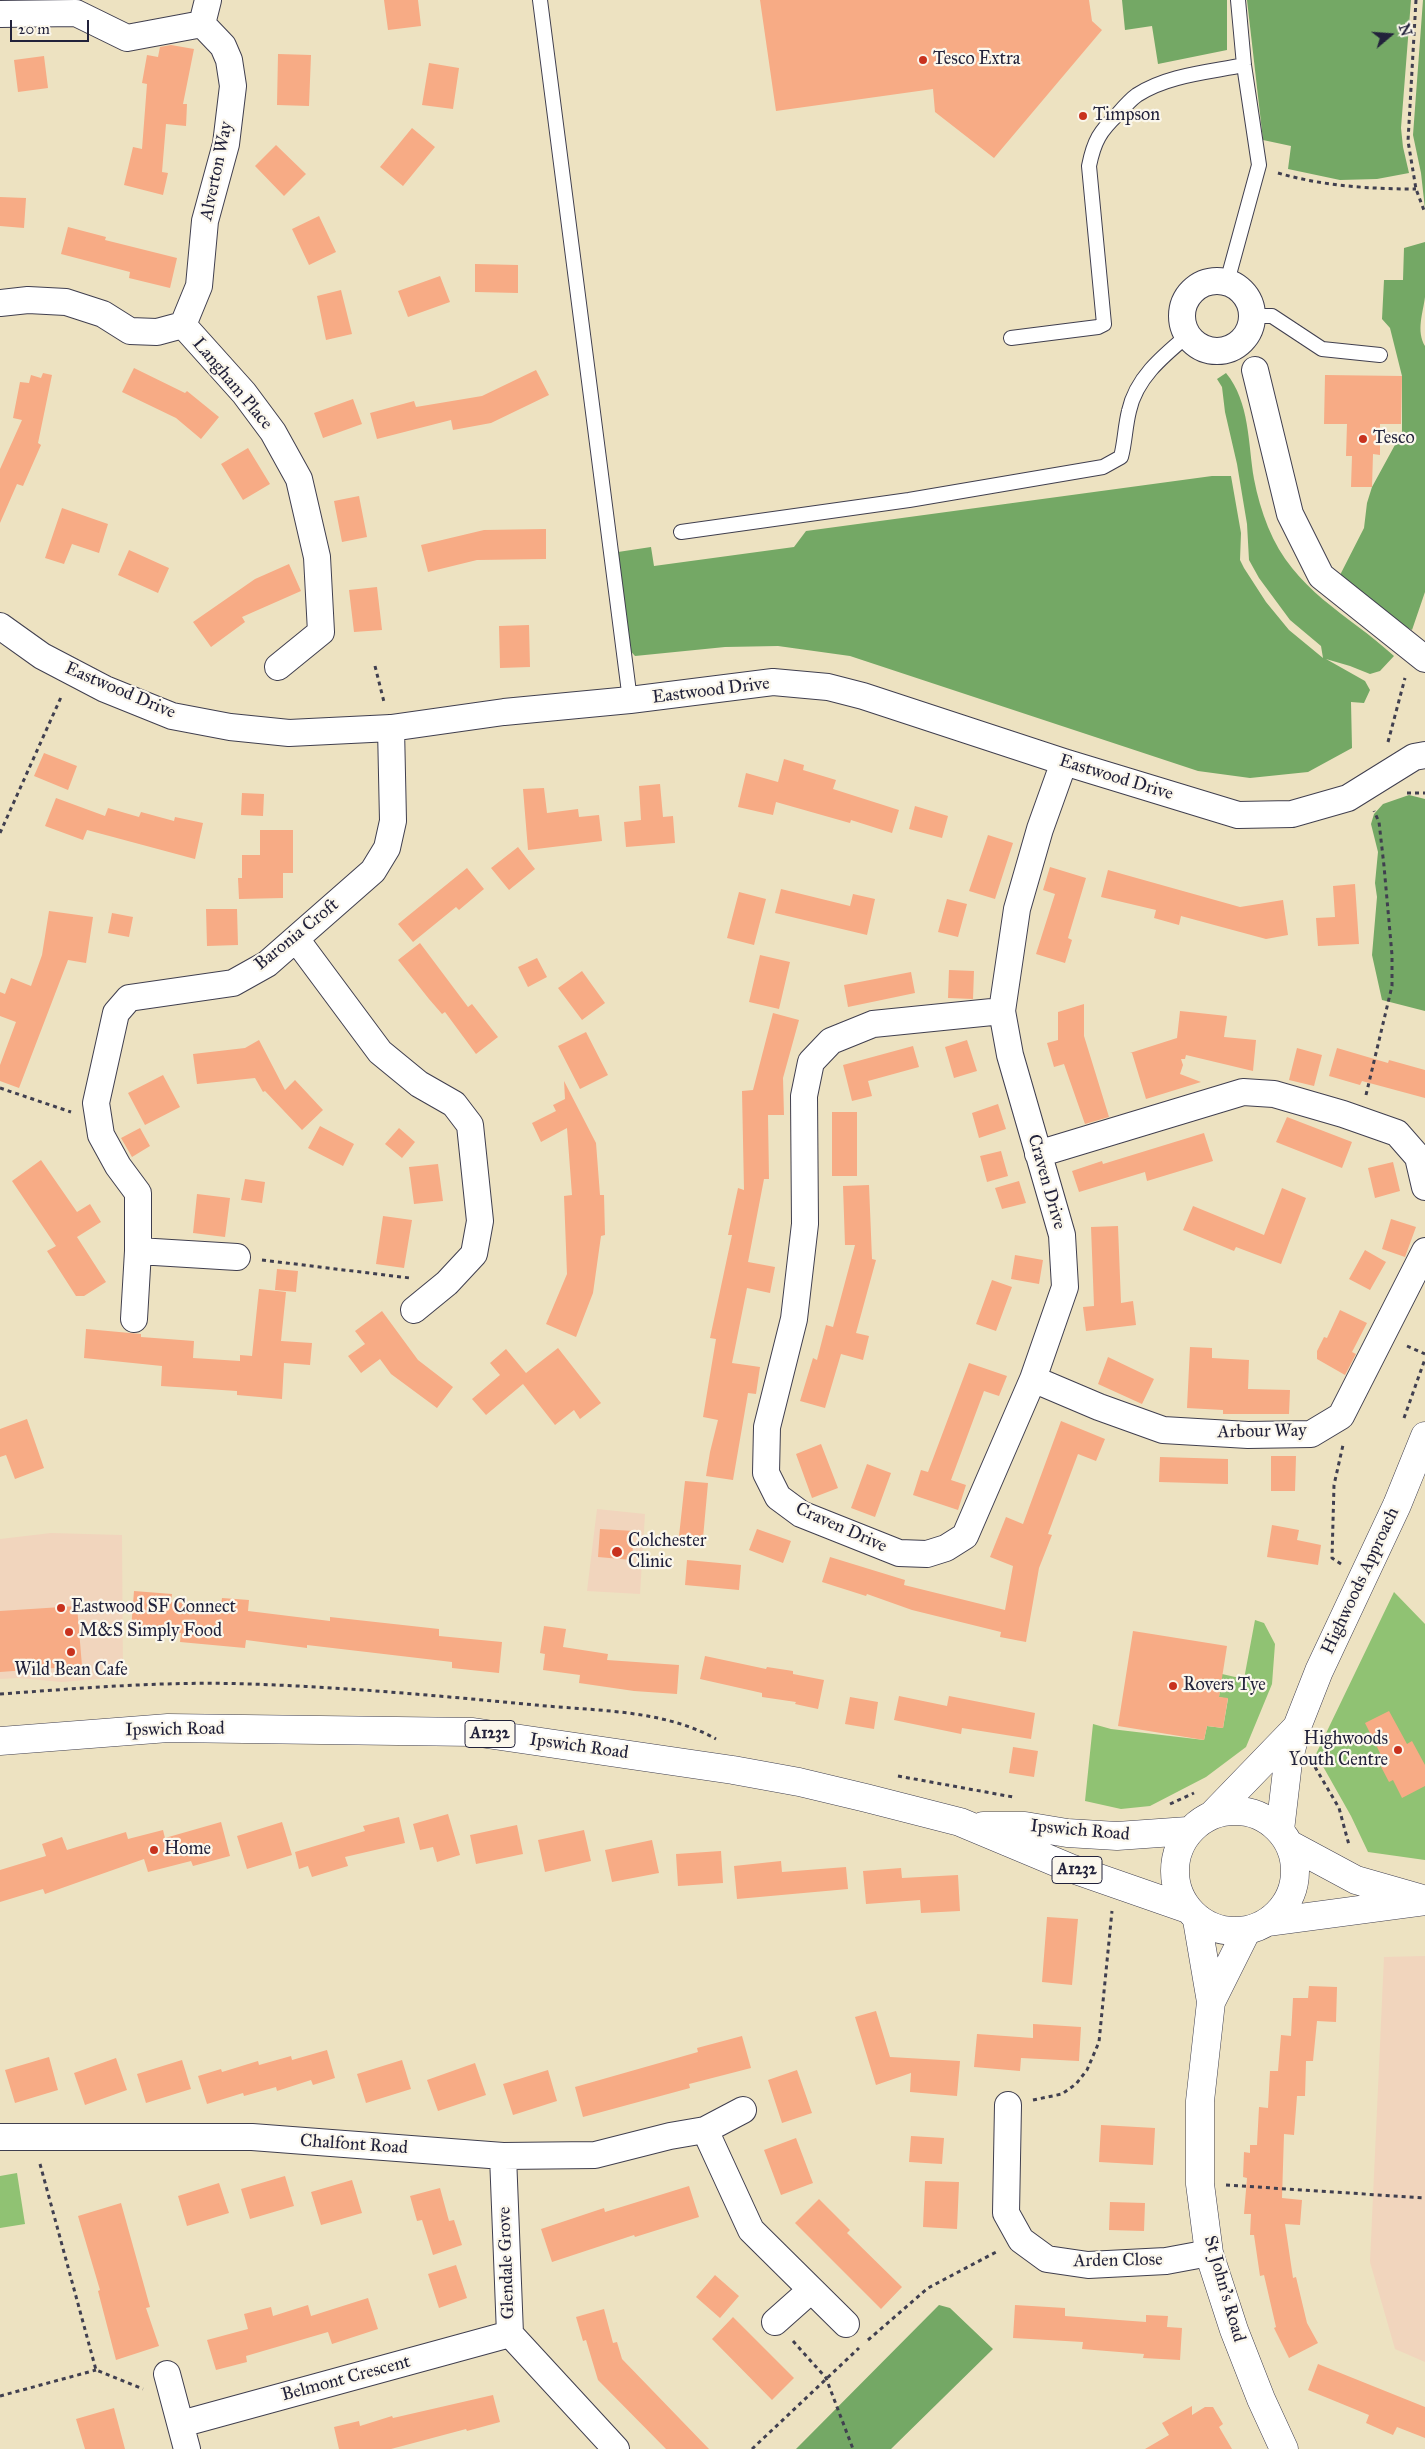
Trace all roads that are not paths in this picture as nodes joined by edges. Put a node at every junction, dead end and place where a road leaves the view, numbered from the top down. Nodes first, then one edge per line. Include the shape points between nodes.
1 (540, 0) edge
2 (1238, 0) edge
3 (205, 12) edge
4 (0, 14) edge
5 (1244, 64) junction
6 (1227, 282) junction
7 (0, 303) edge
8 (1251, 321) junction
9 (183, 325) junction
10 (1188, 336) junction
11 (1011, 338) dead end
12 (1231, 348) junction
13 (1380, 355) dead end
14 (1255, 370) junction
15 (681, 532) dead end
16 (0, 626) edge
17 (1423, 662) edge
18 (278, 667) dead end
19 (630, 700) junction
20 (391, 728) junction
21 (1421, 752) edge
22 (1064, 762) junction
23 (296, 939) junction
24 (1002, 1011) junction
25 (1038, 1154) junction
26 (1425, 1187) edge
27 (138, 1250) junction
28 (1425, 1251) edge
29 (237, 1257) road end
30 (414, 1310) dead end
31 (134, 1319) dead end
32 (1033, 1379) junction
33 (1425, 1436) edge
34 (1297, 1727) junction
35 (0, 1740) edge
36 (1213, 1814) junction
37 (971, 1826) junction
38 (1188, 1831) junction
39 (1284, 1837) junction
40 (1425, 1900) edge
41 (1191, 1914) junction
42 (1258, 1927) junction
43 (1211, 2002) junction
44 (1008, 2105) road end
45 (743, 2110) dead end
46 (705, 2130) junction
47 (0, 2137) edge
48 (503, 2156) junction
49 (1209, 2253) junction
50 (812, 2290) junction
51 (775, 2322) road end
52 (846, 2324) dead end
53 (510, 2334) junction
54 (167, 2374) dead end
55 (178, 2413) junction
56 (187, 2449) edge
57 (616, 2449) edge
58 (1284, 2449) edge

1 - 19 lane
2 - 5 lane
3 - 4 street via 127,38 76,13
3 - 9 street, Alverton Way via 229,60 233,86 226,144 205,221 199,286
5 - 6 lane via 1259,165
5 - 11 lane via 1149,88 1136,96 1101,130 1092,149 1089,166 1104,324
6 - 8 street via 1246,296
6 - 10 street via 1207,282 1187,298 1182,322
7 - 9 street, Langham Place via 28,300 66,302 103,314 130,331 157,332
8 - 12 street via 1242,341
8 - 13 lane via 1272,316 1322,349
8 - 14 street
9 - 18 street, Langham Place via 244,393 273,432 299,479 317,556 321,632
10 - 12 street via 1208,350
10 - 15 lane via 1156,361 1139,386 1129,410 1121,457 1103,467 909,500
12 - 14 street via 1243,353
14 - 17 street via 1290,514 1321,576
16 - 20 street, Eastwood Drive via 42,656 72,672 172,716 230,727 289,733
19 - 20 street, Eastwood Drive via 504,712
19 - 22 street, Eastwood Drive via 773,682 828,687
20 - 23 street, Baronia Croft via 393,821 387,848 373,871
21 - 22 street, Eastwood Drive via 1348,798 1292,814 1238,814
22 - 24 street, Craven Drive via 1017,909
23 - 27 street, Baronia Croft via 267,964 233,983 129,998 116,1013 96,1103 101,1135 138,1193
23 - 30 street via 380,1052 419,1084 454,1104 470,1125 480,1221 474,1254 447,1283
24 - 25 street, Craven Drive via 1010,1055
24 - 32 street, Craven Drive via 873,1024 831,1041 810,1062 804,1096 805,1224 794,1319 766,1427 766,1474 778,1496 801,1514 900,1553 927,1554 940,1550 965,1536
25 - 26 street via 1243,1092 1274,1094 1398,1133 1418,1157
25 - 32 street, Craven Drive via 1062,1235 1065,1287
27 - 29 street
27 - 31 street, Baronia Croft
28 - 32 street, Arbour Way via 1341,1416 1310,1434 1248,1435 1162,1430
33 - 34 main road, Highwoods Approach
34 - 36 main road, Highwoods Approach
34 - 39 main road, Highwoods Approach via 1288,1762
35 - 37 main road, Ipswich Road / A1232 via 168,1728 473,1732 799,1782
36 - 38 main road, A1232
36 - 39 main road, A1232 via 1238,1810 1262,1817
37 - 38 main road, Ipswich Road / A1232 via 1025,1826 1117,1836
37 - 41 main road, Ipswich Road / A1232
38 - 41 main road, A1232 via 1175,1857 1174,1885
39 - 40 main road, A1232 via 1356,1880
39 - 42 main road via 1295,1864 1295,1877 1287,1902
40 - 42 main road, A1232
41 - 42 main road, A1232 via 1221,1931
41 - 43 main road, St John's Road
42 - 43 main road, St John's Road
43 - 49 main road, St John's Road via 1200,2101 1200,2184
44 - 49 street, Arden Close via 1006,2213 1021,2240 1047,2259 1088,2265 1166,2261
45 - 46 street, Chalfont Road
46 - 48 street, Chalfont Road via 595,2156
46 - 50 street via 751,2230
47 - 48 street, Chalfont Road via 252,2137
48 - 53 street, Glendale Grove
49 - 58 main road, St John's Road via 1234,2330
50 - 51 street
50 - 52 street
53 - 55 street, Belmont Crescent
53 - 57 street, Glendale Grove
54 - 55 street
55 - 56 street

